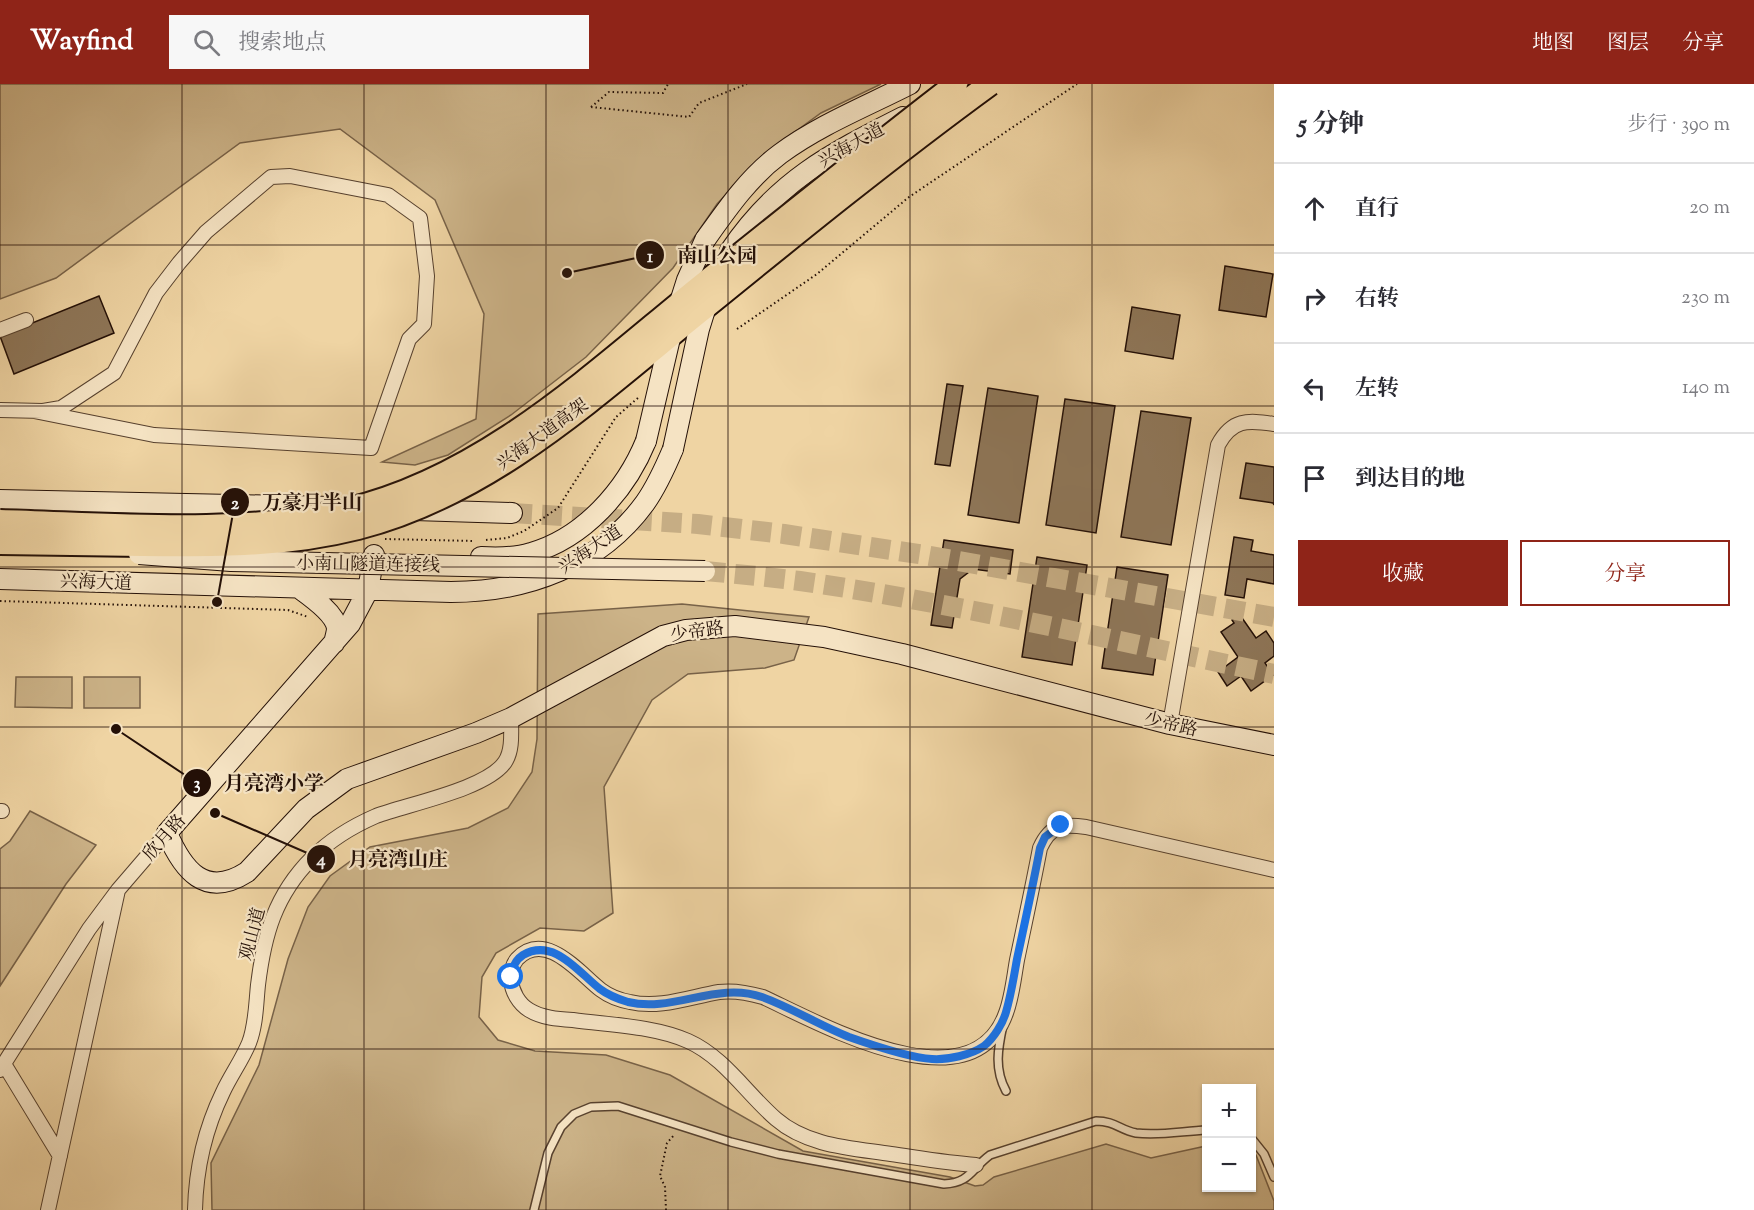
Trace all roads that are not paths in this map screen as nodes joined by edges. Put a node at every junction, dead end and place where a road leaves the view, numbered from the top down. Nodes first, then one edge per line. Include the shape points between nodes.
1 (910, 84) edge
2 (956, 84) edge
3 (968, 84) edge
4 (990, 84) edge
5 (26, 320) dead end
6 (0, 330) edge
7 (0, 410) edge
8 (34, 411) junction
9 (1274, 424) edge
10 (0, 500) edge
11 (512, 513) tunnel mouth
12 (0, 521) edge
13 (0, 533) edge
14 (0, 543) edge
15 (32, 544) junction
16 (374, 555) junction
17 (705, 571) tunnel mouth
18 (0, 579) edge
19 (299, 588) junction
20 (368, 590) junction
21 (334, 643) junction
22 (511, 718) junction
23 (1170, 724) junction
24 (1274, 745) edge
25 (167, 833) junction
26 (1274, 870) edge
27 (118, 890) junction
28 (1006, 1013) junction
29 (2, 1067) edge
30 (1006, 1090) dead end
31 (1202, 1130) edge
32 (1256, 1145) edge
33 (60, 1156) junction
34 (976, 1165) junction
35 (1274, 1177) edge
36 (48, 1210) edge
37 (195, 1210) edge
38 (534, 1210) edge

1 - 16 street, 兴海大道, bridge via 808,135 779,155 729,206 705,240 687,280 638,459 622,486 589,520 549,547 530,554 495,558
2 - 12 main road, 兴海大道高架, bridge via 546,409 475,458 412,490 348,510 266,523 205,526
3 - 20 street, 兴海大道, bridge via 832,153 769,201 747,225 717,277 699,329 673,449 645,503 606,543 552,574 525,584 476,592
4 - 15 main road, 兴海大道高架, bridge via 825,210 537,441 450,493 389,519 303,539 210,546
5 - 6 street
7 - 8 street
8 - 8 street via 60,408 114,374 156,293 178,263 206,232 271,177 290,176 388,195 420,218 427,276 424,324 409,339 371,448 154,435
9 - 23 street via 1241,422 1229,430 1218,446
10 - 11 street
13 - 16 street, 兴海大道 via 269,553
14 - 15 main road, 兴海大道高架, bridge
15 - 17 street, 小南山隧道连接线, bridge via 208,560
16 - 20 street, 欣月路
18 - 19 street, 兴海大道
19 - 20 street, 兴海大道
19 - 21 street via 318,601 336,622
20 - 21 street, 欣月路 via 350,624
21 - 25 street, 欣月路
22 - 23 street, 少帝路 via 663,636 735,626 854,643
22 - 25 street, 少帝路 via 347,778 306,809 237,878 212,882 195,876 176,854
22 - 37 street, 观山道 via 511,745 505,762 496,770 480,782 376,816 341,834 314,856 289,886 268,929 249,1043 205,1138
23 - 24 street, 少帝路
25 - 27 street, 欣月路
26 - 28 street via 1086,827 1061,825 1045,837 1040,848
27 - 29 street, 欣月路
27 - 33 street
28 - 30 lane via 998,1068
28 - 34 street via 984,1046 955,1057 932,1059 849,1037 751,994 719,992 647,1005 629,1002 600,989 572,963 542,950 519,957 512,971 517,999 539,1015 658,1032 689,1041 715,1059 777,1120 799,1135 841,1147
29 - 33 street
31 - 34 lane via 1148,1135 1096,1121 990,1155
32 - 35 lane
33 - 36 street
34 - 38 lane via 961,1182 933,1183 778,1154 618,1106 591,1107 574,1114 561,1127 548,1153

